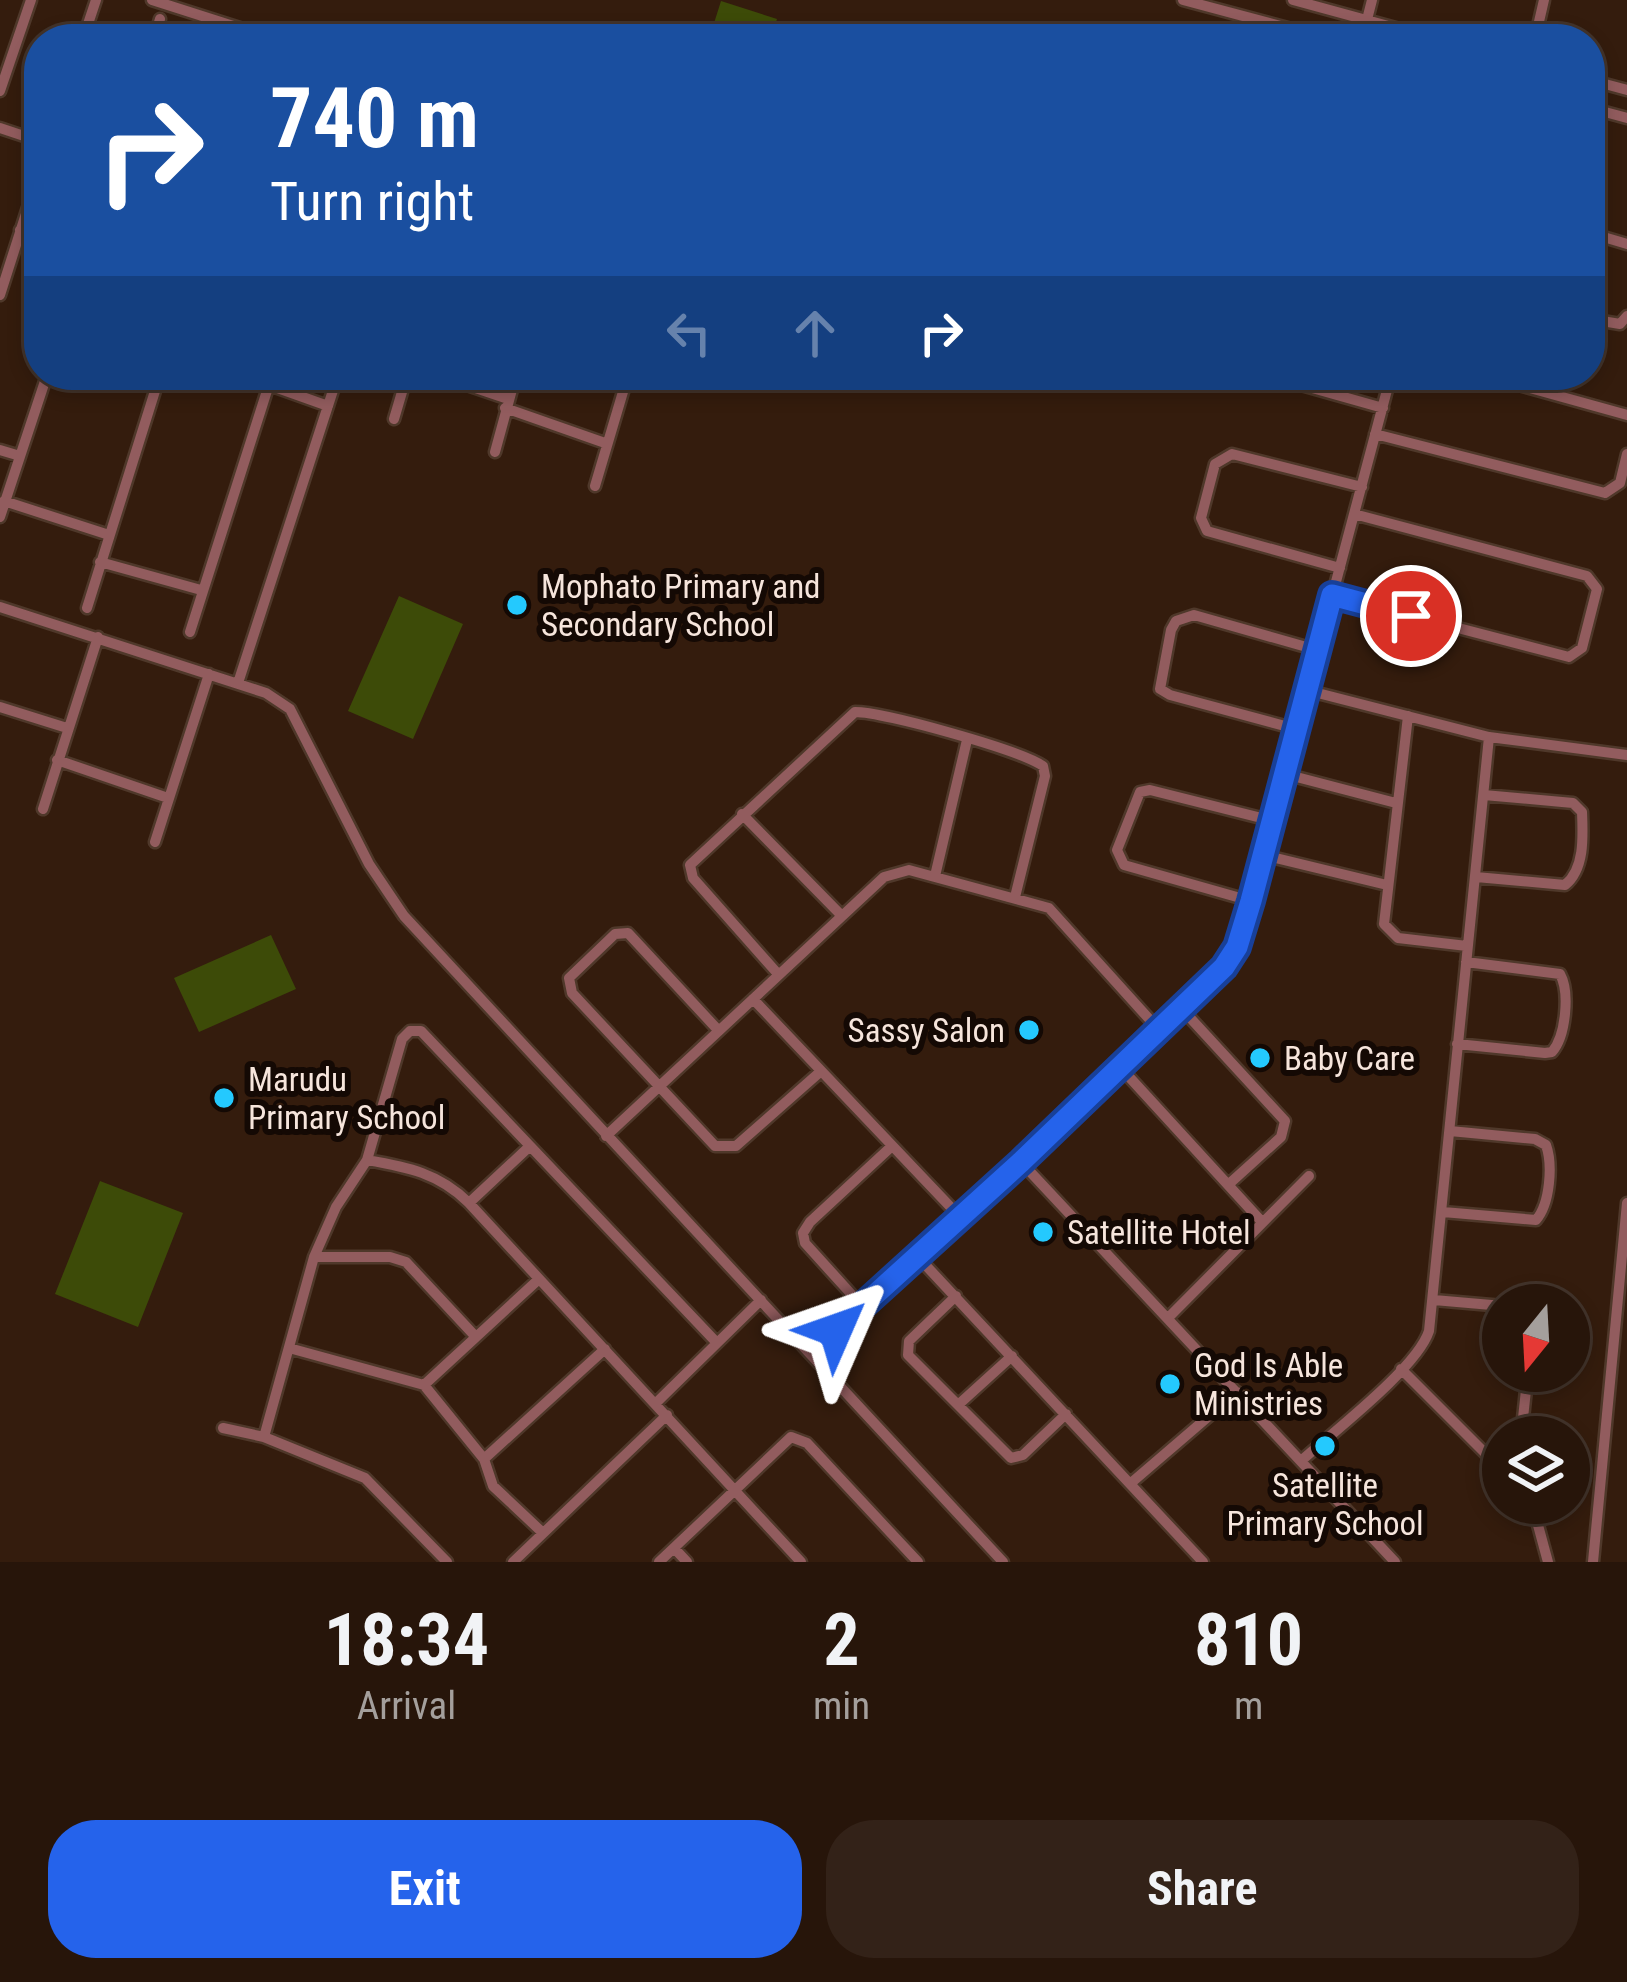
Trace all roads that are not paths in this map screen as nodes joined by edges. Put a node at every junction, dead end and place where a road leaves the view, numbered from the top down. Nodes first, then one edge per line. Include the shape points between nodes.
1 (31, 0) edge
2 (152, 0) edge
3 (1183, 0) edge
4 (1293, 0) edge
5 (1372, 0) edge
6 (160, 19) dead end
7 (1367, 20) junction
8 (158, 24) edge
9 (227, 24) edge
10 (1273, 24) edge
11 (1366, 24) edge
12 (1382, 24) edge
13 (1627, 90) edge
14 (0, 92) edge
15 (1624, 117) edge
16 (24, 218) edge
17 (20, 230) junction
18 (24, 231) edge
19 (0, 295) edge
20 (42, 390) edge
21 (155, 390) edge
22 (267, 390) edge
23 (292, 390) edge
24 (333, 390) edge
25 (403, 390) edge
26 (473, 390) edge
27 (511, 390) edge
28 (623, 390) edge
29 (1318, 390) edge
30 (1387, 390) edge
31 (1538, 390) edge
32 (507, 404) junction
33 (328, 406) junction
34 (1383, 409) junction
35 (1627, 415) edge
36 (394, 419) dead end
37 (1375, 434) junction
38 (605, 443) junction
39 (0, 450) edge
40 (495, 452) dead end
41 (1627, 454) edge
42 (20, 456) junction
43 (595, 486) dead end
44 (1362, 487) junction
45 (4, 501) junction
46 (1354, 514) junction
47 (0, 517) edge
48 (109, 535) junction
49 (100, 562) junction
50 (1340, 568) junction
51 (201, 590) junction
52 (1332, 595) junction
53 (0, 607) edge
54 (87, 608) dead end
55 (190, 632) dead end
56 (98, 637) junction
57 (1317, 650) junction
58 (209, 674) junction
59 (238, 683) junction
60 (1306, 690) junction
61 (0, 707) edge
62 (1408, 716) junction
63 (67, 728) junction
64 (1296, 729) junction
65 (1489, 737) junction
66 (967, 740) junction
67 (1627, 755) edge
68 (57, 760) junction
69 (1285, 774) junction
70 (1484, 795) junction
71 (168, 798) junction
72 (1396, 803) junction
73 (43, 809) dead end
74 (742, 814) junction
75 (1273, 821) junction
76 (155, 842) dead end
77 (1263, 855) junction
78 (935, 875) junction
79 (1476, 877) junction
80 (1387, 885) junction
81 (1015, 897) junction
82 (1251, 901) junction
83 (842, 916) junction
84 (1467, 946) junction
85 (1466, 962) junction
86 (778, 974) junction
87 (753, 999) junction
88 (1182, 1009) junction
89 (718, 1030) junction
90 (1160, 1031) junction
91 (1457, 1044) junction
92 (1120, 1068) junction
93 (820, 1072) junction
94 (656, 1088) junction
95 (1450, 1131) junction
96 (606, 1136) junction
97 (530, 1146) junction
98 (892, 1146) junction
99 (367, 1160) junction
100 (1021, 1162) junction
101 (1309, 1176) dead end
102 (1229, 1184) junction
103 (469, 1203) junction
104 (1627, 1203) edge
105 (1443, 1212) junction
106 (960, 1217) junction
107 (1262, 1222) junction
108 (917, 1256) junction
109 (314, 1257) junction
110 (539, 1279) junction
111 (956, 1296) junction
112 (760, 1300) junction
113 (1434, 1300) junction
114 (1482, 1304) edge
115 (862, 1306) junction
116 (1168, 1318) junction
117 (476, 1336) junction
118 (717, 1343) junction
119 (289, 1348) junction
120 (605, 1349) junction
121 (810, 1354) junction
122 (1012, 1356) junction
123 (1401, 1369) junction
124 (424, 1385) junction
125 (1237, 1392) junction
126 (656, 1403) junction
127 (958, 1405) junction
128 (1066, 1414) junction
129 (667, 1415) junction
130 (224, 1428) dead end
131 (264, 1437) junction
132 (1482, 1450) edge
133 (484, 1459) junction
134 (1301, 1462) junction
135 (1131, 1483) junction
136 (734, 1489) junction
137 (1538, 1524) edge
138 (543, 1533) junction
139 (674, 1548) junction
140 (1194, 1559) edge
141 (447, 1562) edge
142 (513, 1562) edge
143 (659, 1562) edge
144 (687, 1562) edge
145 (801, 1562) edge
146 (919, 1562) edge
147 (1003, 1562) edge
148 (1395, 1562) edge
149 (1548, 1562) edge
150 (1593, 1562) edge

1 - 14 street
2 - 9 street
3 - 10 street
4 - 7 street
5 - 7 street
6 - 8 street
7 - 11 street
7 - 12 street
13 - 15 street
16 - 17 street
17 - 18 street
17 - 19 street
20 - 42 street
21 - 48 street
22 - 51 street
23 - 33 street
24 - 33 street
25 - 36 street
26 - 32 street
27 - 32 street
28 - 38 street
29 - 34 street
30 - 34 street
31 - 35 street
32 - 38 street
32 - 40 street
33 - 59 street
34 - 37 street
37 - 41 street via 1605,494 1620,483
37 - 44 street
38 - 43 street
39 - 42 street
42 - 45 street
44 - 46 street
44 - 50 street via 1232,454 1215,464 1201,518 1207,531
45 - 47 street
45 - 48 street
46 - 50 street
46 - 52 street via 1586,576 1597,589 1582,649 1569,657
48 - 49 street
49 - 51 street
49 - 54 street
50 - 52 street
51 - 55 street
52 - 57 street
53 - 56 street
56 - 58 street
56 - 63 street
57 - 60 street
57 - 64 street via 1194,615 1171,630 1160,689
58 - 59 street
58 - 71 street
59 - 96 street via 290,709 404,916
60 - 62 street
60 - 64 street
61 - 63 street
62 - 65 street
62 - 72 street
63 - 68 street
64 - 69 street
65 - 67 street
65 - 70 street
66 - 74 street via 855,712
66 - 78 street
66 - 81 street via 1043,766
68 - 71 street
68 - 73 street
69 - 72 street
69 - 75 street
70 - 79 street
70 - 79 street via 1573,803 1582,812 1582,842 1576,874 1565,885
71 - 76 street
72 - 80 street
74 - 83 street
74 - 86 street via 689,872
75 - 77 street
75 - 82 street via 1150,790 1140,792 1117,850 1124,865
77 - 80 street
77 - 82 street
78 - 81 street
78 - 83 street via 895,871
79 - 84 street
80 - 84 street via 1384,924 1391,935
81 - 90 street via 1060,917
82 - 88 street via 1232,957
83 - 86 street
84 - 85 street
85 - 91 street
85 - 91 street via 1560,974 1560,1042 1545,1053
86 - 87 street
87 - 89 street
87 - 93 street
88 - 90 street
88 - 102 street via 1285,1121 1281,1137
89 - 94 street
89 - 94 street via 632,936 611,937 568,986
90 - 92 street
91 - 95 street
92 - 100 street
92 - 102 street
93 - 94 street via 728,1149 711,1143
93 - 98 street
94 - 96 street
95 - 105 street
95 - 105 street via 1535,1139 1550,1158 1536,1220
96 - 112 street
97 - 99 street via 414,1030 402,1039
97 - 103 street
97 - 118 street
98 - 106 street
98 - 115 street via 803,1231
99 - 103 street via 433,1175
99 - 109 street
100 - 106 street
100 - 116 street
101 - 107 street
102 - 107 street
103 - 110 street
104 - 150 street
105 - 113 street
106 - 108 street
107 - 116 street
108 - 111 street
108 - 115 street
109 - 117 street via 406,1262
109 - 119 street
110 - 117 street
110 - 120 street
111 - 122 street
111 - 127 street via 906,1351
112 - 118 street
112 - 121 street
113 - 114 street
113 - 123 street via 1425,1342
115 - 121 street
116 - 125 street
117 - 124 street
118 - 126 street
119 - 124 street
119 - 131 street
120 - 126 street
120 - 133 street
121 - 147 street
122 - 127 street
122 - 128 street
123 - 132 street
123 - 134 street
124 - 133 street
125 - 134 street
125 - 135 street
126 - 129 street
127 - 128 street via 1014,1459
128 - 135 street
129 - 136 street
129 - 138 street
130 - 131 street
131 - 141 street via 365,1478
133 - 138 street via 493,1486
134 - 148 street
135 - 140 street
136 - 139 street
136 - 145 street
136 - 146 street via 784,1440 799,1438
137 - 149 street
138 - 142 street
139 - 143 street
139 - 144 street

